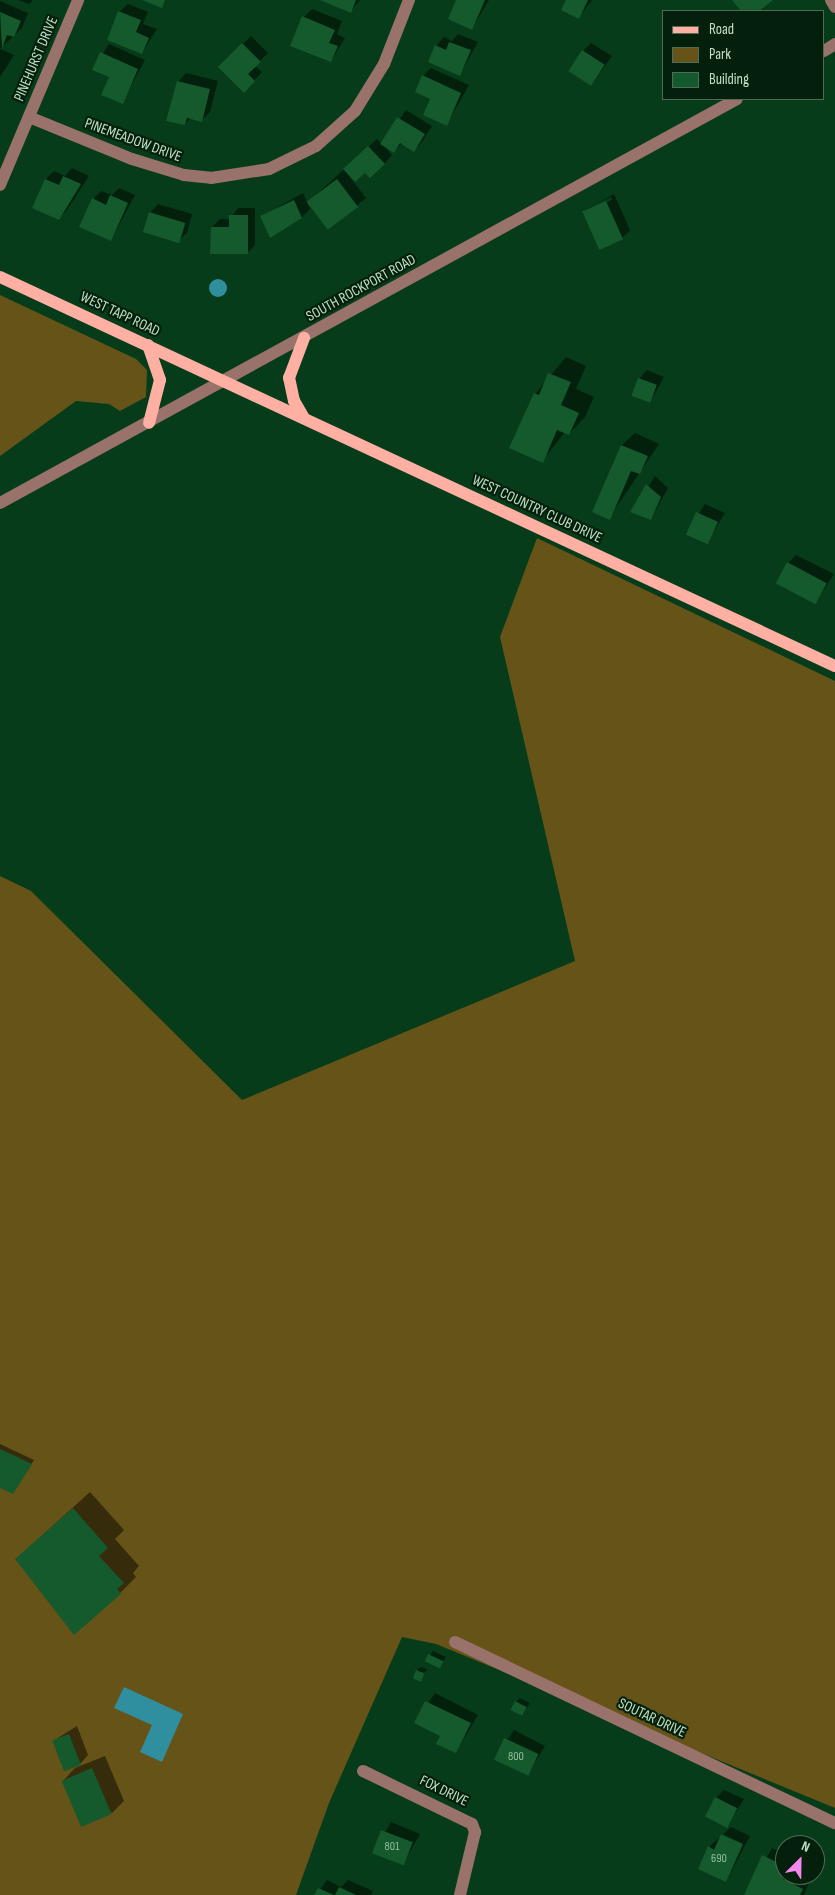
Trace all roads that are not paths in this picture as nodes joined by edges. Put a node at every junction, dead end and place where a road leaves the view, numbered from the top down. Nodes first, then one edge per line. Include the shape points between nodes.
1 (78, 0) edge
2 (409, 0) edge
3 (831, 0) edge
4 (835, 7) edge
5 (735, 100) edge
6 (29, 116) junction
7 (0, 185) edge
8 (0, 277) edge
9 (304, 338) junction
10 (148, 345) junction
11 (226, 382) junction
12 (304, 418) junction
13 (149, 423) junction
14 (0, 503) edge
15 (835, 666) edge
16 (455, 1642) dead end
17 (363, 1771) dead end
18 (835, 1823) edge
19 (460, 1895) edge

1 - 6 street, PINEHURST DRIVE
2 - 6 street, PINEMEADOW DRIVE via 384,64 355,111 316,146 269,169 211,178 169,172
3 - 4 street
5 - 9 street, SOUTH ROCKPORT ROAD
6 - 7 street, PINEHURST DRIVE
8 - 10 main road, WEST TAPP ROAD
9 - 11 street, SOUTH ROCKPORT ROAD
9 - 12 main road via 289,378 294,401
10 - 11 main road, WEST TAPP ROAD
10 - 13 main road via 160,380
11 - 12 main road, WEST COUNTRY CLUB DRIVE
11 - 13 street, SOUTH ROCKPORT ROAD
12 - 15 main road, WEST COUNTRY CLUB DRIVE
13 - 14 street, SOUTH ROCKPORT ROAD
16 - 18 street, SOUTAR DRIVE
17 - 19 street, FOX DRIVE via 472,1824 475,1832

